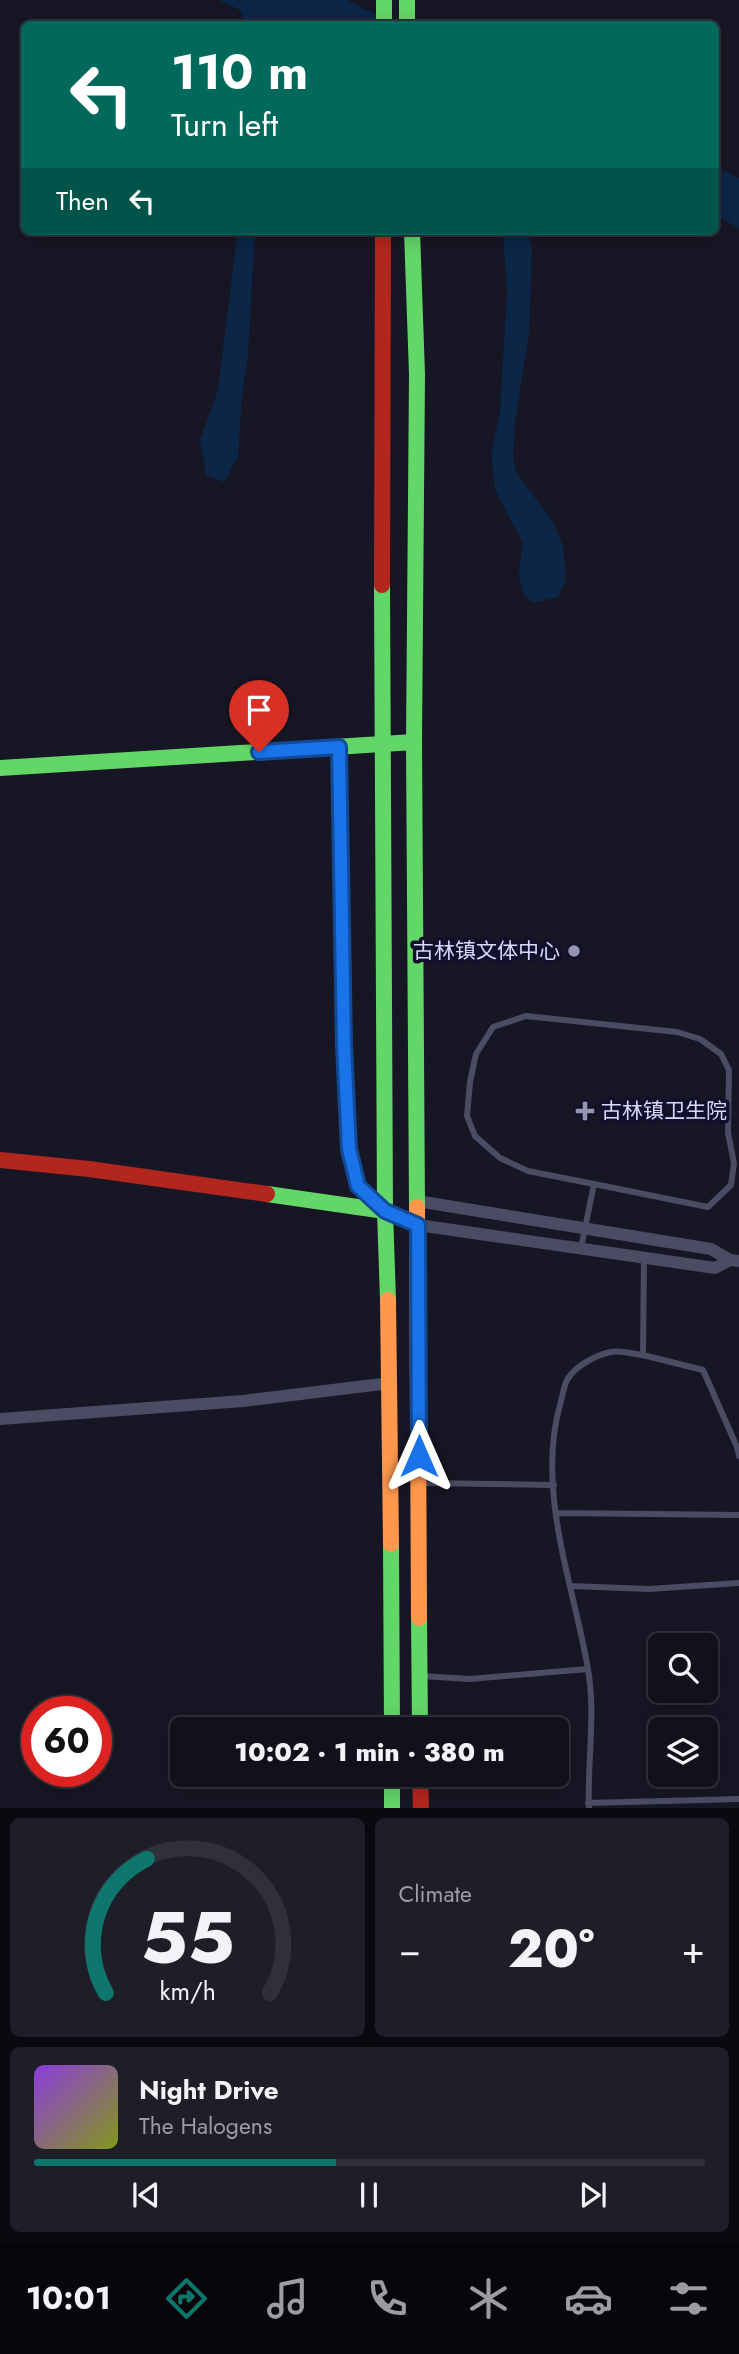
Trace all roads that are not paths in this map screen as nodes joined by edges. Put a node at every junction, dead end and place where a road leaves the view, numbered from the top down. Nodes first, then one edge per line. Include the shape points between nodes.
1 (384, 0) edge
2 (407, 0) edge
3 (384, 21) edge
4 (407, 21) edge
5 (383, 235) edge
6 (412, 235) edge
7 (414, 742) junction
8 (382, 744) junction
9 (339, 747) junction
10 (0, 768) edge
11 (0, 1160) edge
12 (594, 1184) junction
13 (417, 1201) junction
14 (385, 1211) junction
15 (418, 1225) junction
16 (585, 1228) junction
17 (581, 1248) junction
18 (644, 1258) junction
19 (735, 1261) edge
20 (643, 1355) junction
21 (390, 1383) junction
22 (0, 1419) edge
23 (739, 1456) edge
24 (419, 1483) junction
25 (554, 1485) junction
26 (557, 1513) junction
27 (739, 1515) edge
28 (739, 1583) edge
29 (570, 1586) junction
30 (588, 1669) junction
31 (420, 1676) junction
32 (392, 1717) edge
33 (420, 1717) edge
34 (392, 1787) edge
35 (420, 1787) edge
36 (739, 1799) edge
37 (588, 1806) edge
38 (392, 1808) edge
39 (421, 1808) edge

1 - 3 main road
2 - 4 main road
5 - 8 main road
6 - 7 main road via 417,374
7 - 8 main road
7 - 13 main road
8 - 9 main road
8 - 14 main road
9 - 10 main road
9 - 14 street via 349,1149 358,1186
11 - 14 main road
12 - 12 lane via 708,1207 731,1185 729,1070 722,1054 700,1039 677,1032 526,1016 493,1027 476,1054 470,1082 467,1116 475,1136 500,1158 528,1171
12 - 16 lane
13 - 14 main road
13 - 15 main road
13 - 16 street
14 - 15 main road
14 - 21 main road
15 - 17 street
15 - 24 main road
16 - 17 lane
16 - 19 street via 711,1249
17 - 18 street
18 - 19 street via 715,1268
18 - 20 lane
20 - 23 lane via 703,1370
20 - 25 lane via 614,1351 590,1360 567,1379 556,1417
21 - 22 street via 243,1401
21 - 32 main road
24 - 25 lane
24 - 31 main road
25 - 26 lane
26 - 27 lane
26 - 29 lane
28 - 29 lane via 649,1589
29 - 30 lane
30 - 31 lane via 470,1679
30 - 37 lane via 592,1702
31 - 33 main road
34 - 38 main road
35 - 39 main road
36 - 37 lane

